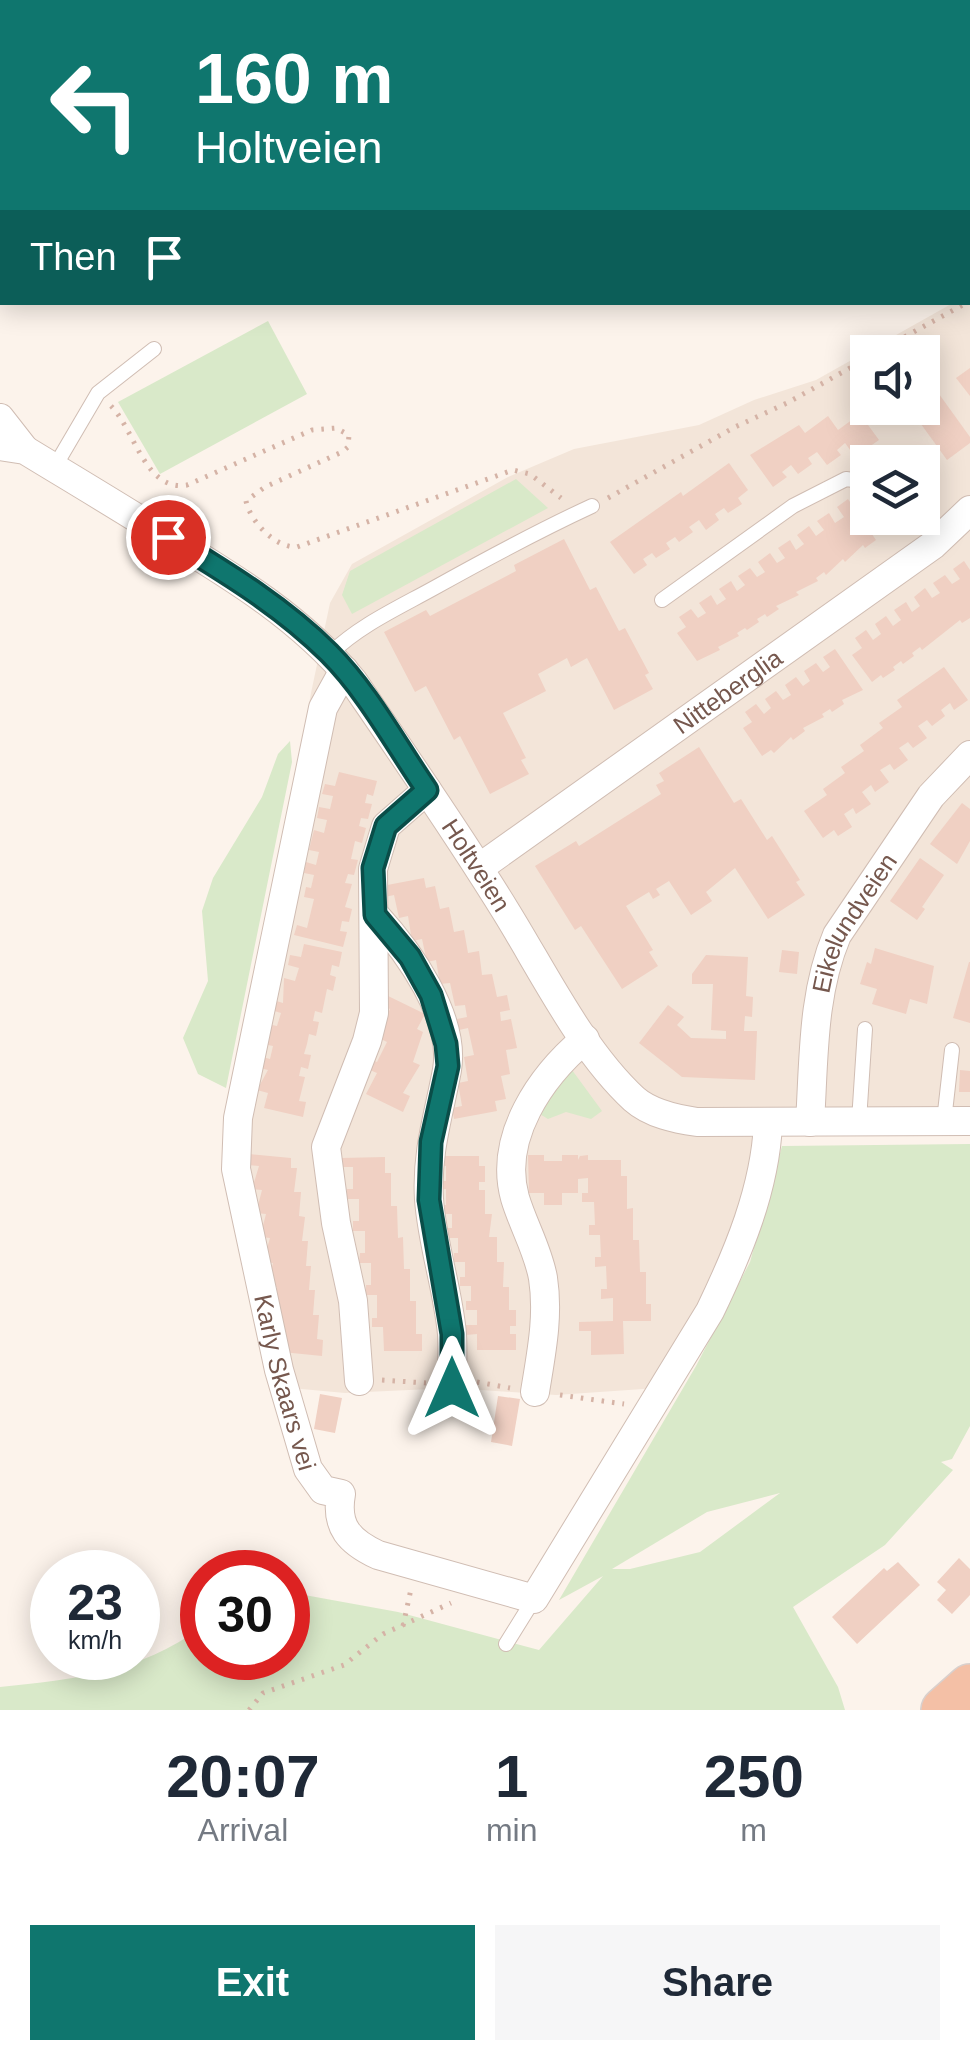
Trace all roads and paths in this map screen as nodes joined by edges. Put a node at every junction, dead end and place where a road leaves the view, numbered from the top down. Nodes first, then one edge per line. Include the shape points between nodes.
1 (964, 305) edge
2 (909, 335) edge
3 (154, 349) dead end
4 (850, 368) edge
5 (98, 394) junction
6 (0, 418) edge
7 (12, 448) edge
8 (54, 468) junction
9 (850, 480) edge
10 (559, 499) dead end
11 (592, 506) joint
12 (970, 510) edge
13 (939, 535) edge
14 (942, 538) junction
15 (662, 600) dead end
16 (337, 662) junction
17 (970, 755) edge
18 (427, 790) junction
19 (480, 868) junction
20 (375, 915) junction
21 (865, 1029) dead end
22 (585, 1039) junction
23 (952, 1050) dead end
24 (957, 1121) edge
25 (810, 1122) junction
26 (859, 1122) junction
27 (768, 1124) junction
28 (359, 1381) dead end
29 (452, 1388) dead end
30 (535, 1392) joint
31 (652, 1408) junction
32 (416, 1564) junction
33 (473, 1584) junction
34 (534, 1599) junction
35 (403, 1626) junction
36 (506, 1644) dead end
37 (970, 1687) edge
38 (249, 1710) edge
39 (944, 1710) edge

1 - 2 path
3 - 5 lane
4 - 11 path
5 - 8 lane
5 - 10 path via 169,486 312,430 336,428 349,435 342,452 246,502 251,516 288,547 513,470 530,474
6 - 7 street, Holtveien
7 - 8 street, Holtveien
8 - 16 street, Holtveien via 233,576
9 - 15 lane via 792,506
11 - 16 lane via 371,622
12 - 14 street, Nitteberglia
13 - 14 lane
14 - 19 street, Nitteberglia
16 - 18 street, Holtveien
16 - 32 street, Karly Skaars vei via 238,1118 236,1169 279,1370 308,1469 323,1490 341,1494 343,1530 356,1545
17 - 25 street, Eikelundveien via 932,796 826,959
18 - 19 street, Holtveien
18 - 20 street via 386,826 373,868
19 - 22 street, Holtveien
20 - 28 street via 374,1014 326,1148
20 - 29 street via 431,995 446,1044 428,1186 452,1334
21 - 26 lane
22 - 27 street, Holtveien via 638,1103 661,1114
22 - 30 street via 553,1068 528,1108 513,1151 514,1194 543,1278 546,1322
23 - 24 lane
24 - 26 street, Holtveien
25 - 26 street, Holtveien
25 - 27 street, Holtveien
27 - 31 street via 764,1171 727,1275
30 - 31 path
31 - 34 street
32 - 33 street, Karly Skaars vei
32 - 35 path
33 - 34 street, Karly Skaars vei
33 - 35 path via 456,1601
34 - 36 lane
35 - 38 path via 344,1664 262,1693
37 - 39 highway

